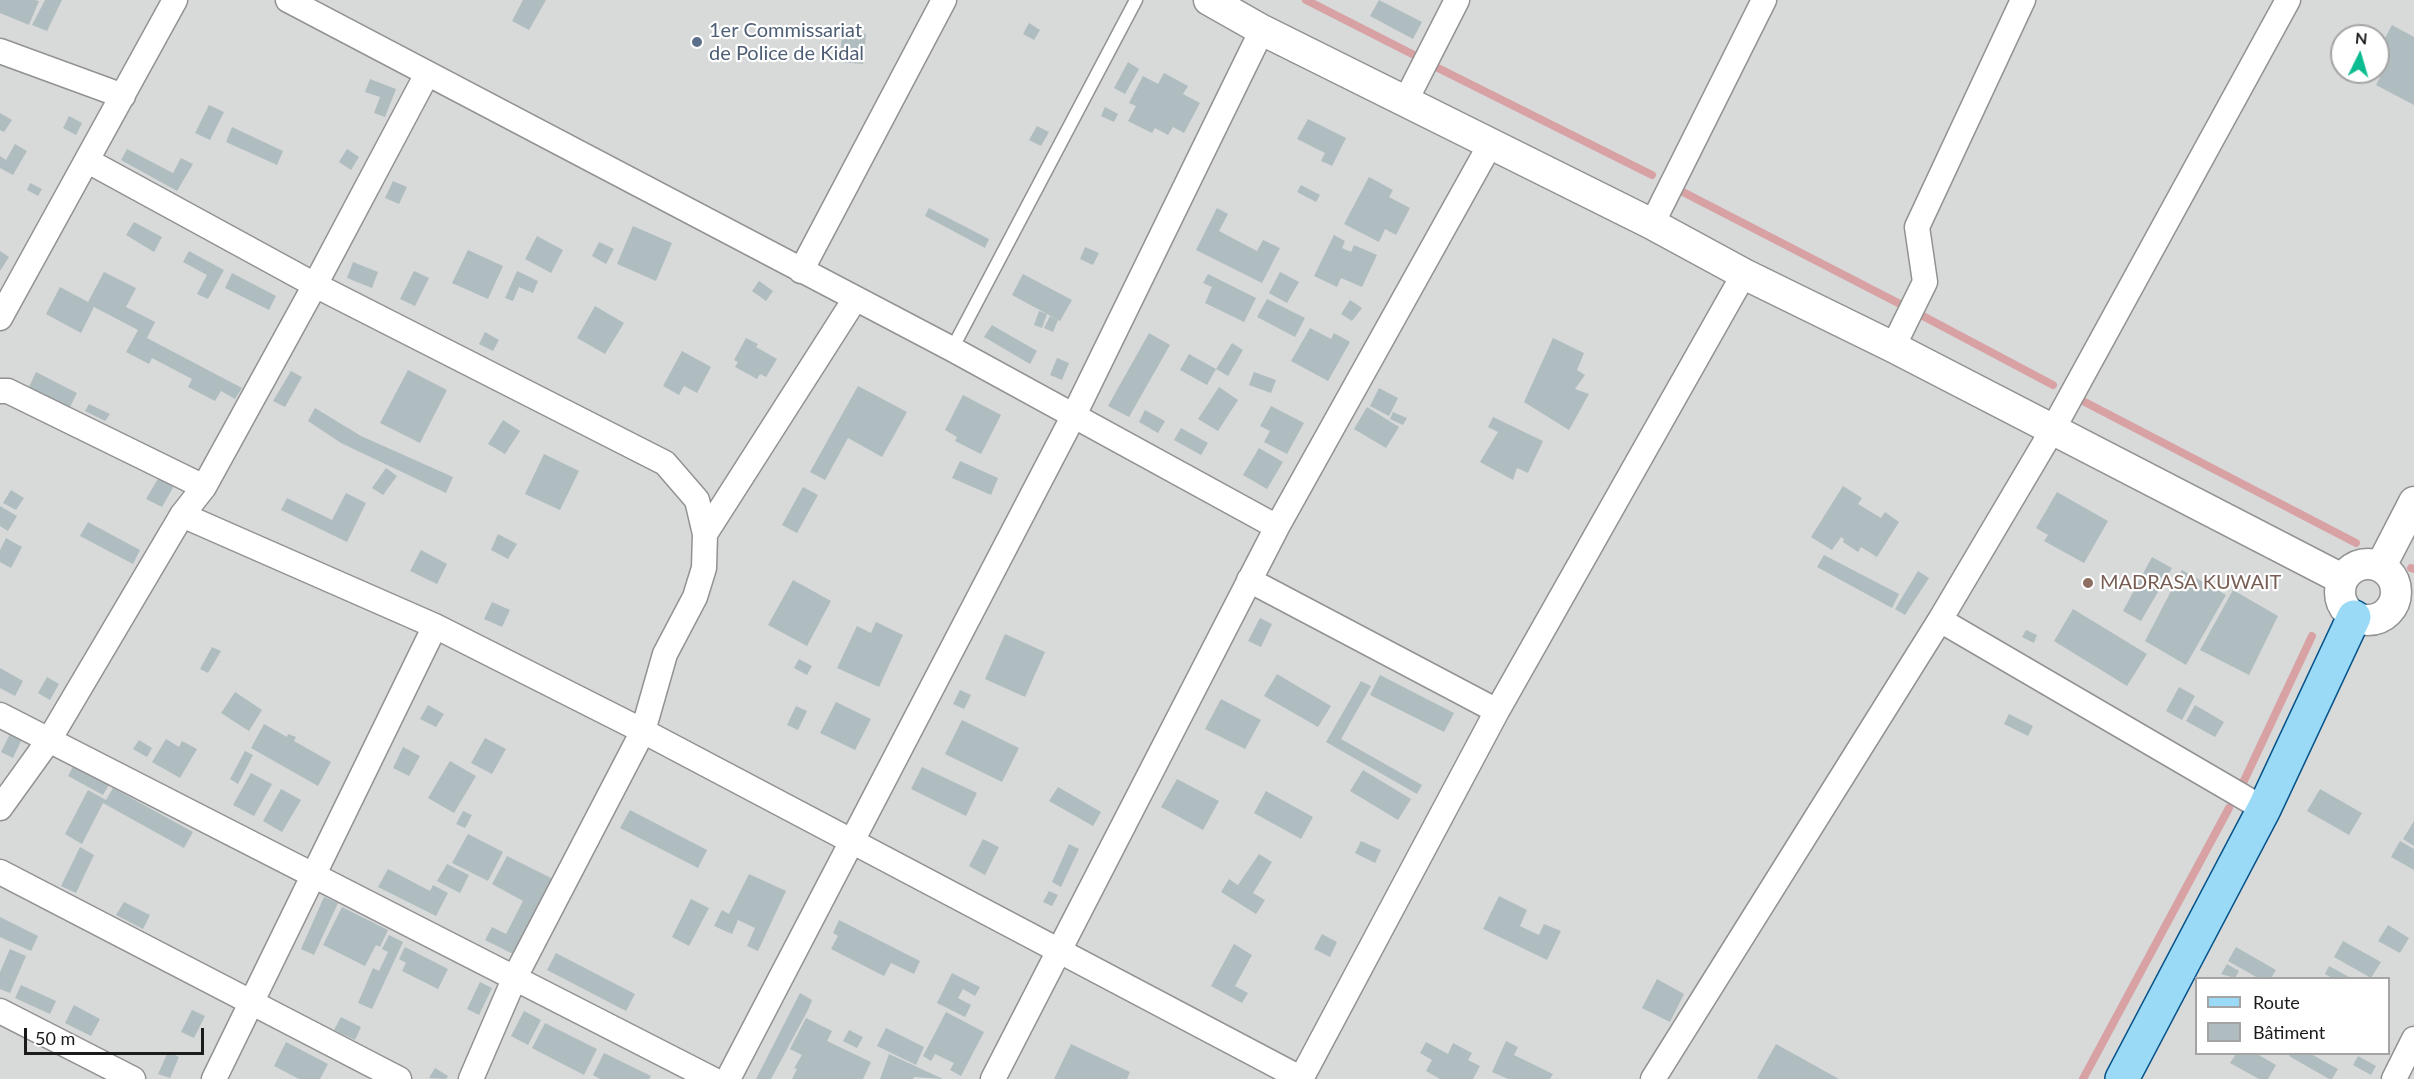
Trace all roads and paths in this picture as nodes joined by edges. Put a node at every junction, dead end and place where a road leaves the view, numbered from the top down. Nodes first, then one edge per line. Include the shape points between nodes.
1 (175, 0) edge
2 (288, 0) edge
3 (944, 0) edge
4 (1136, 0) edge
5 (1209, 0) edge
6 (1457, 0) edge
7 (1764, 0) edge
8 (2023, 0) edge
9 (2288, 0) edge
10 (1262, 30) junction
11 (0, 51) edge
12 (426, 74) junction
13 (123, 96) junction
14 (1406, 100) junction
15 (1491, 143) junction
16 (88, 162) junction
17 (1652, 224) junction
18 (801, 271) junction
19 (1744, 274) junction
20 (315, 285) junction
21 (855, 299) junction
22 (0, 318) edge
23 (1893, 347) junction
24 (952, 349) junction
25 (0, 391) edge
26 (1074, 415) junction
27 (2053, 429) junction
28 (204, 487) junction
29 (2414, 502) edge
30 (182, 515) junction
31 (1277, 527) junction
32 (705, 534) junction
33 (2380, 566) junction
34 (2342, 579) junction
35 (1249, 580) junction
36 (2404, 610) edge
37 (2354, 617) junction
38 (1940, 620) junction
39 (435, 626) junction
40 (1497, 711) junction
41 (0, 715) edge
42 (643, 731) junction
43 (49, 740) junction
44 (0, 808) edge
45 (2264, 809) junction
46 (850, 842) junction
47 (0, 872) edge
48 (315, 875) junction
49 (1058, 951) junction
50 (515, 977) junction
51 (253, 1002) junction
52 (0, 1011) edge
53 (2414, 1039) edge
54 (132, 1079) edge
55 (214, 1079) edge
56 (399, 1079) edge
57 (471, 1079) edge
58 (712, 1079) edge
59 (728, 1079) edge
60 (993, 1079) edge
61 (1301, 1079) edge
62 (1653, 1079) edge
63 (2121, 1079) edge
64 (2394, 1079) edge

1 - 13 street
2 - 12 street
3 - 18 street
4 - 24 lane
5 - 10 street
6 - 14 street
7 - 17 street
8 - 23 street via 1917,227 1925,282
9 - 27 street
10 - 14 street
10 - 26 street
11 - 13 street
12 - 18 street
12 - 20 street
13 - 16 street
14 - 15 street
15 - 17 street
15 - 31 street
16 - 20 street
16 - 22 street
17 - 19 street
18 - 21 street
19 - 23 street
19 - 40 street
20 - 28 street
20 - 32 street via 665,463 697,500
21 - 24 street
21 - 32 street
23 - 27 street
24 - 26 street
25 - 28 street via 8,391
26 - 31 street
26 - 46 street
27 - 34 street
27 - 38 street
28 - 30 street
29 - 33 street
30 - 39 street
30 - 43 street
31 - 35 street
32 - 42 street via 705,568 695,597 664,654
33 - 34 street via 2366,564 2353,568
33 - 36 street via 2390,573
34 - 37 street via 2341,600
35 - 40 street
35 - 49 street
36 - 37 street via 2376,619
37 - 45 main road
38 - 45 street
38 - 62 street
39 - 42 street
39 - 48 street
40 - 61 street
41 - 43 street
42 - 46 street
42 - 50 street
43 - 44 street
43 - 48 street
45 - 63 main road
46 - 49 street
46 - 59 street
47 - 51 street
48 - 50 street
48 - 51 street
49 - 60 street
49 - 61 street
50 - 57 street
50 - 58 street
51 - 55 street
51 - 56 street
52 - 54 street
53 - 64 street

